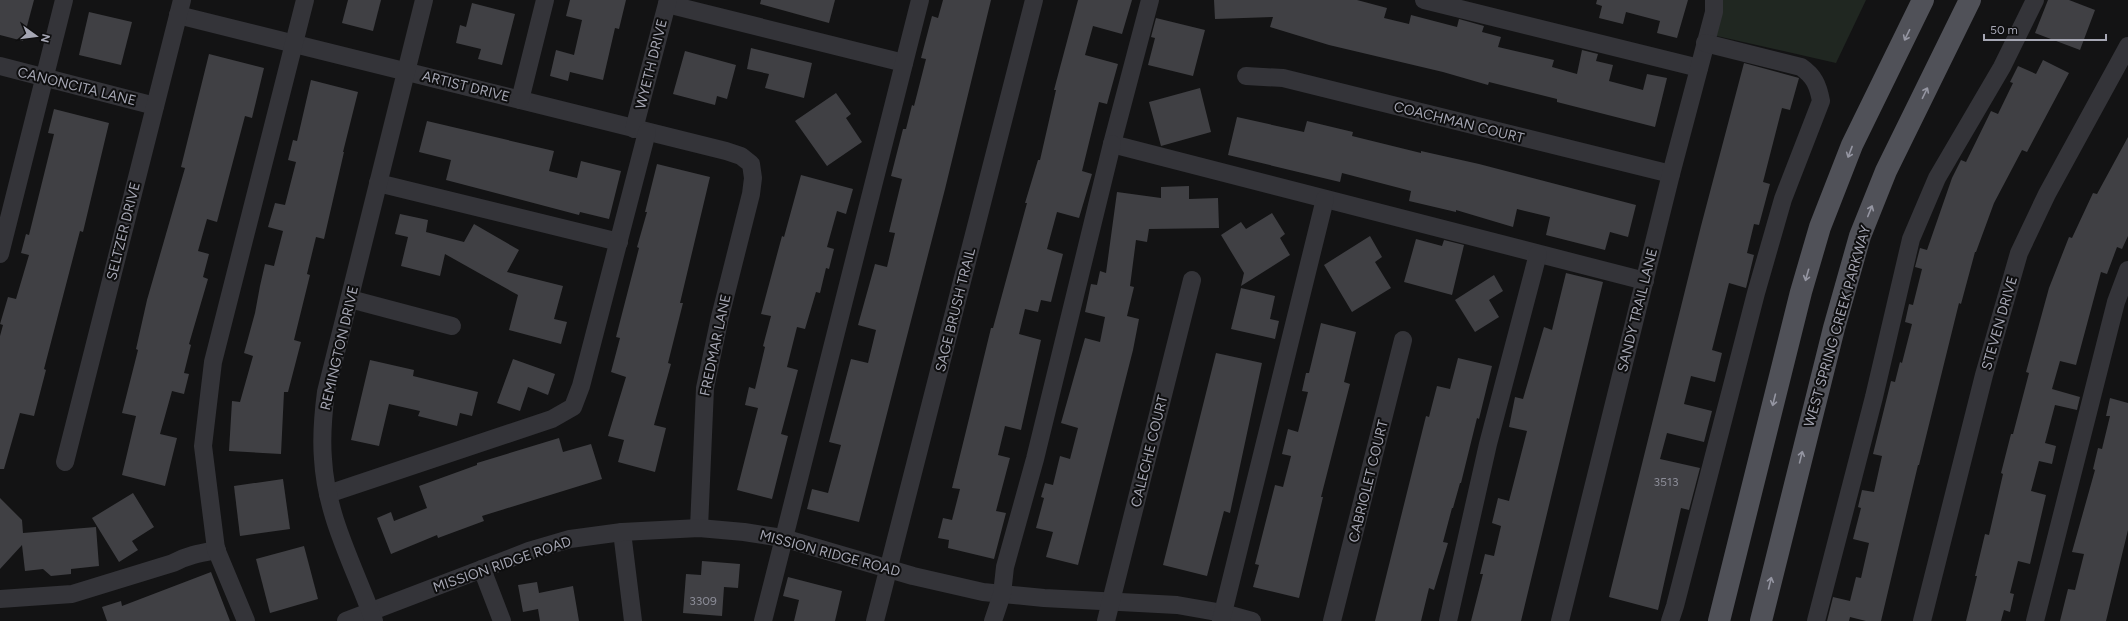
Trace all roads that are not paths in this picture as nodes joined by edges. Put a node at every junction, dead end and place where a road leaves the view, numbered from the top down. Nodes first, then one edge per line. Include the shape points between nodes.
1 (64, 0) edge
2 (305, 0) edge
3 (424, 0) edge
4 (545, 0) edge
5 (920, 0) edge
6 (1034, 0) edge
7 (1150, 0) edge
8 (1424, 0) edge
9 (1714, 0) edge
10 (1923, 0) edge
11 (1970, 0) edge
12 (2035, 0) edge
13 (667, 2) edge
14 (180, 8) edge
15 (1706, 43) junction
16 (294, 44) junction
17 (2127, 52) edge
18 (904, 63) junction
19 (0, 66) edge
20 (1699, 68) junction
21 (406, 71) junction
22 (1246, 76) dead end
23 (45, 77) junction
24 (520, 100) junction
25 (155, 106) junction
26 (641, 130) junction
27 (1112, 144) junction
28 (751, 164) joint
29 (1671, 174) junction
30 (378, 183) junction
31 (1326, 199) junction
32 (619, 242) junction
33 (0, 254) edge
34 (1538, 254) junction
35 (2128, 270) edge
36 (1192, 280) dead end
37 (1645, 281) junction
38 (350, 299) junction
39 (452, 326) dead end
40 (1403, 340) dead end
41 (65, 462) dead end
42 (328, 494) junction
43 (699, 528) junction
44 (622, 532) junction
45 (783, 538) junction
46 (217, 550) junction
47 (889, 568) junction
48 (482, 569) junction
49 (1002, 594) junction
50 (0, 599) edge
51 (1111, 600) junction
52 (373, 616) edge
53 (1222, 617) edge
54 (1564, 620) edge
55 (246, 621) edge
56 (346, 621) edge
57 (502, 621) edge
58 (633, 621) edge
59 (763, 621) edge
60 (876, 621) edge
61 (993, 621) edge
62 (1106, 621) edge
63 (1252, 621) edge
64 (1332, 621) edge
65 (1448, 621) edge
66 (1670, 621) edge
67 (1719, 621) edge
68 (1761, 621) edge
69 (1816, 621) edge
70 (1922, 621) edge
71 (2035, 621) edge

1 - 23 street
2 - 16 street
3 - 21 street, REMINGTON DRIVE
4 - 24 street
5 - 18 street
6 - 47 street, SAGE BRUSH TRAIL
7 - 27 street
8 - 20 street
9 - 15 street, SANDY TRAIL LANE via 1714,12
10 -> 67 main road via 1852,146 1820,227 1801,292
68 -> 11 main road, WEST SPRING CREEK PARKWAY via 1834,328 1860,236 1886,171
12 - 69 street via 2002,67 1937,178 1911,239 1872,405
13 - 18 street
13 - 26 street, WYETH DRIVE
14 - 16 street, ARTIST DRIVE
14 - 25 street, SELTZER DRIVE
15 - 20 street, SANDY TRAIL LANE
15 - 66 street via 1801,67 1815,80 1821,101 1783,199
16 - 21 street, ARTIST DRIVE
16 - 46 street via 213,362 203,446
17 - 70 street, STEVEN DRIVE via 2046,194 2019,254 1986,368
18 - 45 street
19 - 23 street, CANONCITA LANE
20 - 29 street, SANDY TRAIL LANE
21 - 24 street, ARTIST DRIVE
21 - 30 street, REMINGTON DRIVE
22 - 29 street, COACHMAN COURT via 1283,78
23 - 25 street, CANONCITA LANE
23 - 33 street
24 - 26 street, ARTIST DRIVE
25 - 41 street, SELTZER DRIVE
26 - 28 street, ARTIST DRIVE via 741,156
26 - 32 street, WYETH DRIVE
27 - 31 street
27 - 49 street via 1035,459 1005,567
28 - 43 street, FREDMAR LANE via 751,194 718,324 705,388
29 - 37 street, SANDY TRAIL LANE
30 - 32 street
30 - 38 street, REMINGTON DRIVE
31 - 34 street
31 - 53 street
32 - 42 street, WYETH DRIVE via 581,386 573,407 552,419
34 - 37 street
34 - 65 street via 1488,444
35 - 71 street via 2116,302
36 - 51 street, CALECHE COURT
37 - 54 street, SANDY TRAIL LANE
38 - 39 street
38 - 42 street, REMINGTON DRIVE via 326,392 322,429
40 - 64 street, CABRIOLET COURT
42 - 52 street, REMINGTON DRIVE via 339,534
43 - 44 street, MISSION RIDGE ROAD
43 - 45 street, MISSION RIDGE ROAD
44 - 48 street, MISSION RIDGE ROAD via 570,539
44 - 58 street
45 - 47 street, MISSION RIDGE ROAD
45 - 59 street
46 - 50 street via 184,557 173,563 72,594
46 - 55 street
47 - 49 street, MISSION RIDGE ROAD via 960,587
47 - 60 street, SAGE BRUSH TRAIL
48 - 52 street, MISSION RIDGE ROAD
48 - 57 street
49 - 51 street, MISSION RIDGE ROAD
49 - 61 street
51 - 53 street, MISSION RIDGE ROAD via 1177,605
51 - 62 street, CALECHE COURT
52 - 56 street, MISSION RIDGE ROAD
53 - 63 street, MISSION RIDGE ROAD

